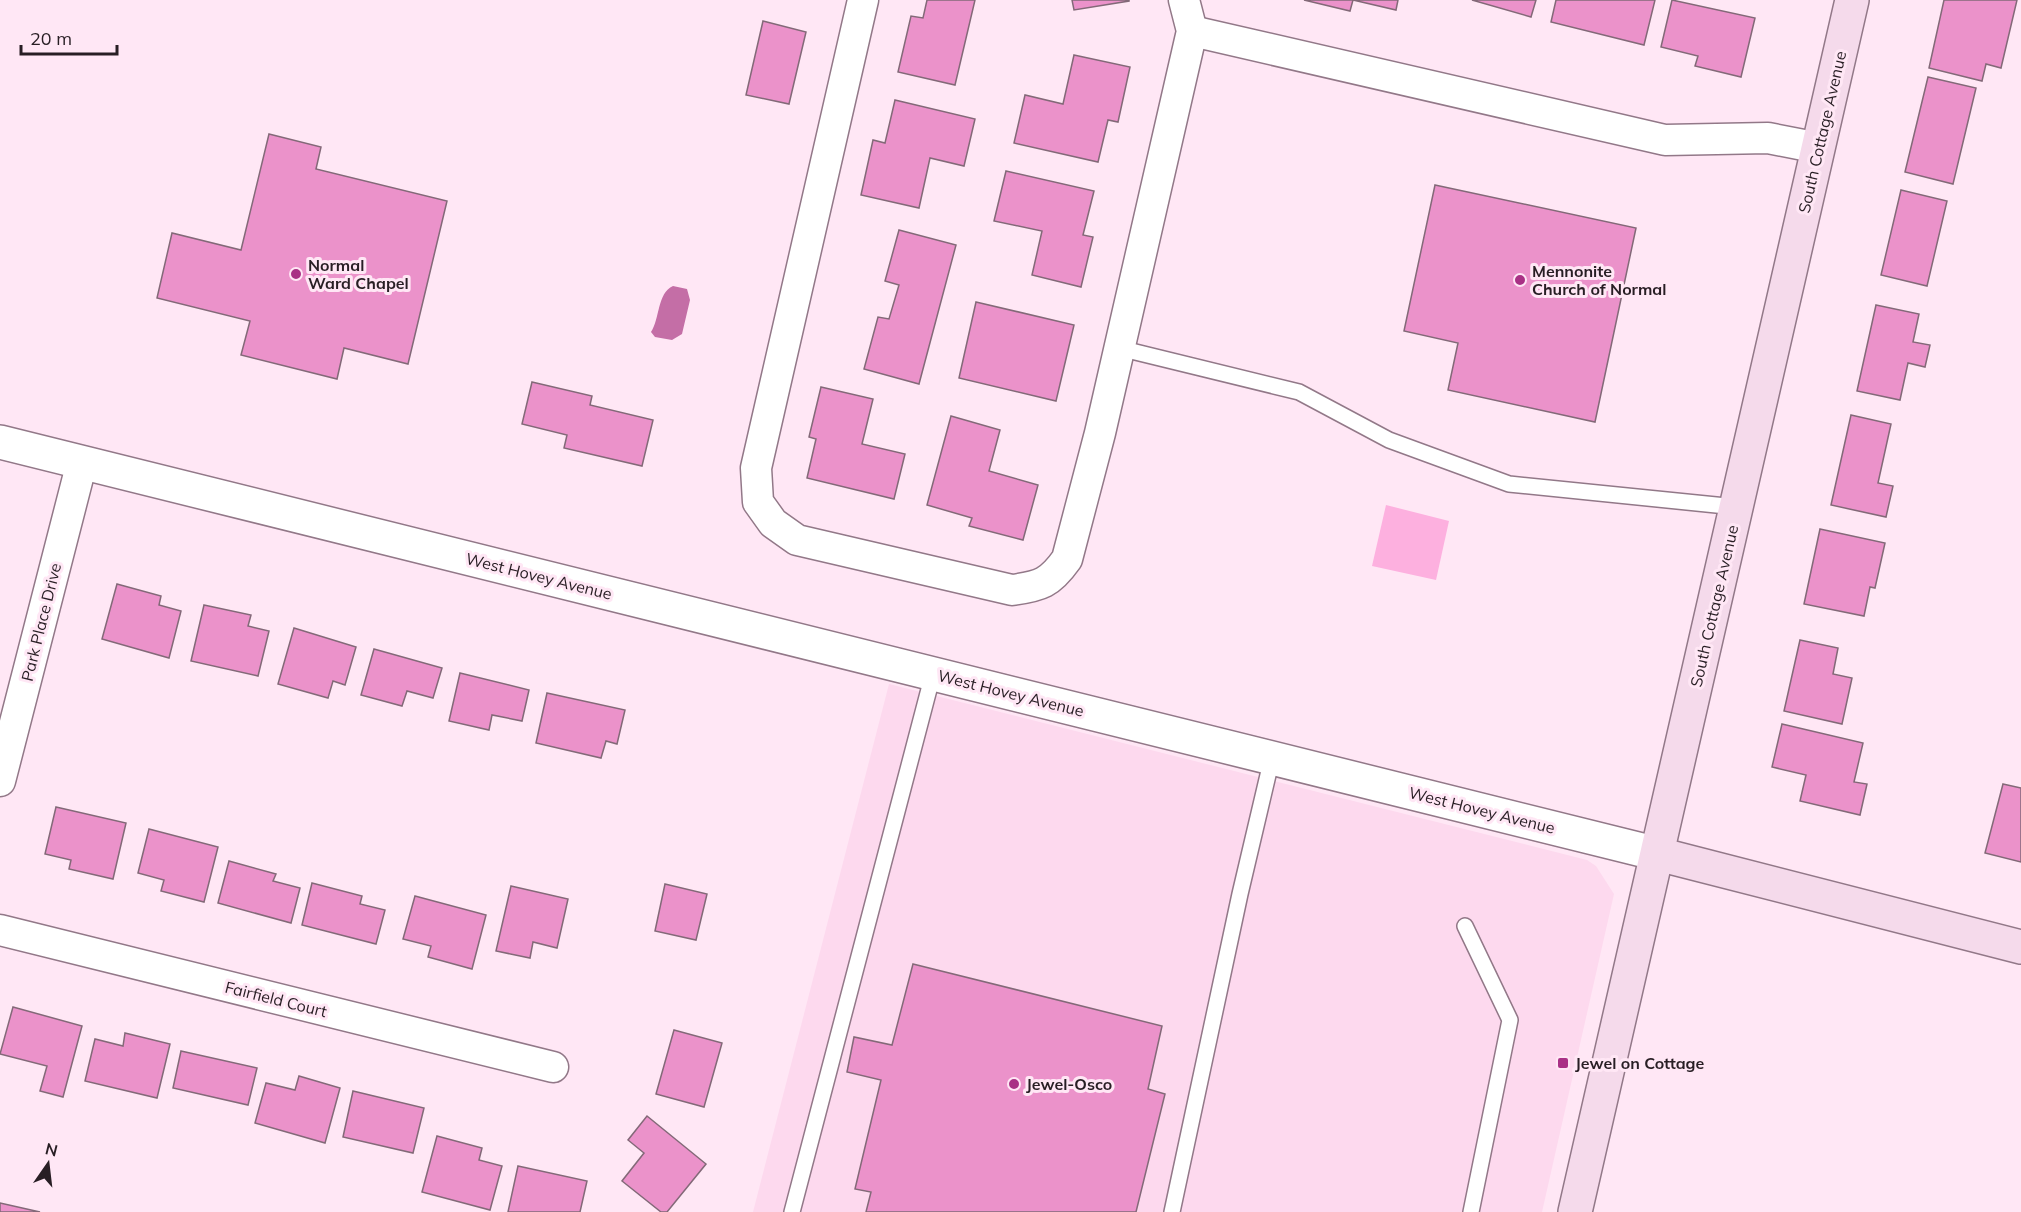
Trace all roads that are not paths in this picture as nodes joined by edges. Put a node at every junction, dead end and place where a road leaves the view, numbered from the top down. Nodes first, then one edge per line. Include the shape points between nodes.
1 (862, 0) edge
2 (1185, 0) edge
3 (1852, 0) edge
4 (1192, 30) junction
5 (1819, 148) junction
6 (1119, 348) junction
7 (0, 442) edge
8 (82, 462) junction
9 (1736, 507) junction
10 (933, 674) junction
11 (1272, 758) junction
12 (0, 781) edge
13 (1658, 854) junction
14 (1465, 926) dead end
15 (0, 930) edge
16 (2021, 946) edge
17 (553, 1067) dead end
18 (792, 1212) edge
19 (1172, 1212) edge
20 (1471, 1212) edge
21 (1575, 1212) edge

1 - 6 street via 756,468 758,502 773,523 797,540 1012,590 1040,586 1056,575 1067,559
2 - 4 street
3 - 5 main road, South Cottage Avenue
4 - 5 street via 1665,140 1768,138
4 - 6 street
5 - 9 main road, South Cottage Avenue
6 - 9 lane via 1299,392 1389,440 1509,484
7 - 8 street, West Hovey Avenue
8 - 10 street, West Hovey Avenue
8 - 12 street, Park Place Drive
9 - 13 main road, South Cottage Avenue
10 - 11 street, West Hovey Avenue
10 - 18 lane
11 - 13 street, West Hovey Avenue
11 - 19 lane
13 - 16 main road, West Hovey Avenue
13 - 21 main road, South Cottage Avenue
14 - 20 lane via 1510,1020
15 - 17 street, Fairfield Court

